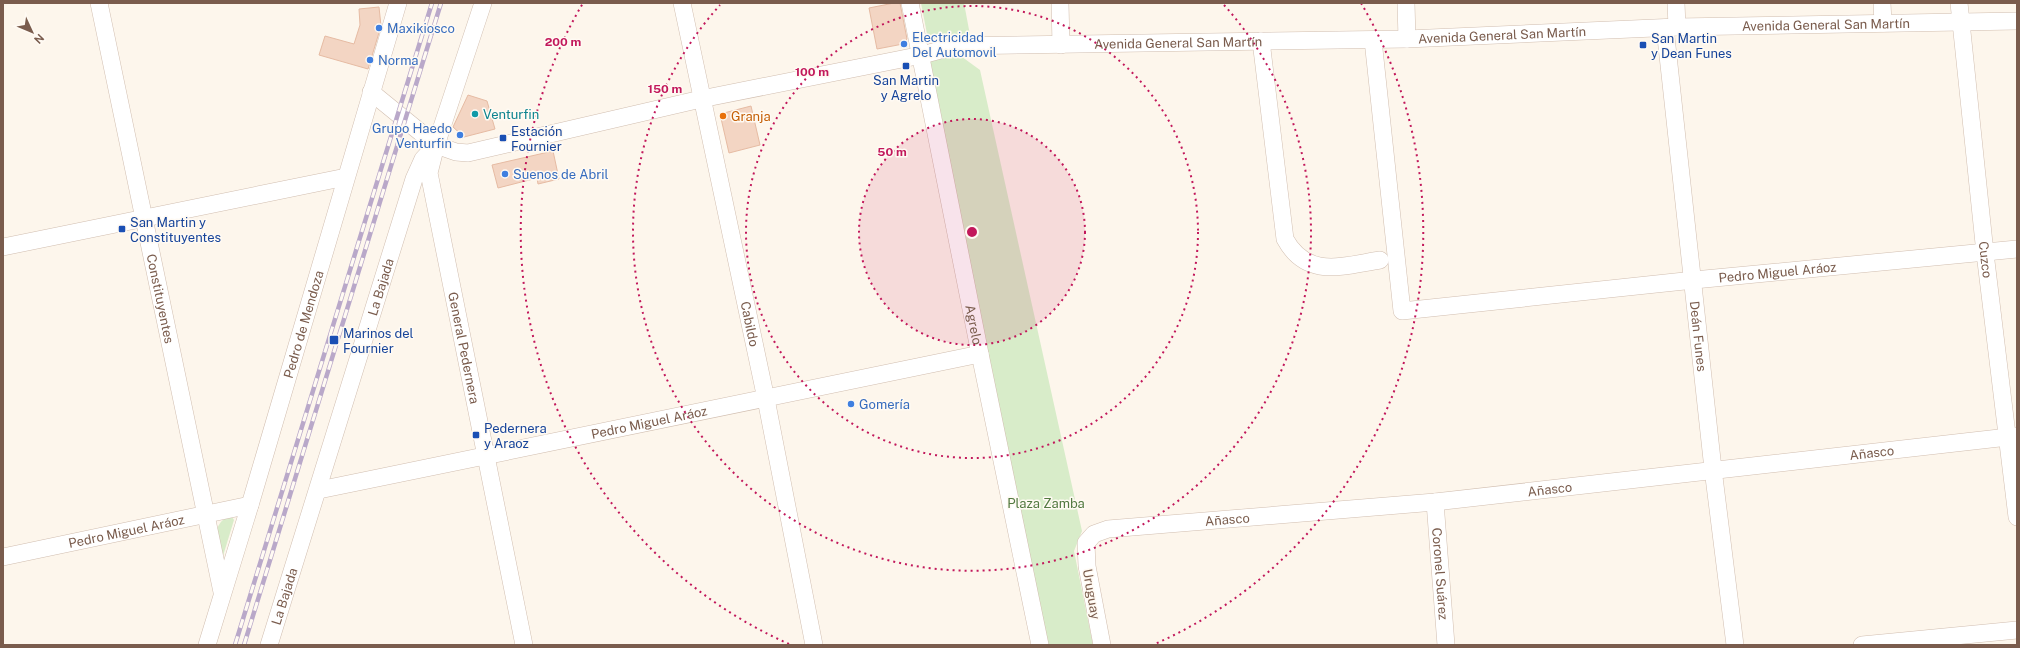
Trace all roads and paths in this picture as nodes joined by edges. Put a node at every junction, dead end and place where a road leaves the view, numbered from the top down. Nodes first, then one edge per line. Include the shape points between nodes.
1 (100, 3) edge
2 (483, 3) edge
3 (682, 3) edge
4 (910, 3) edge
5 (1060, 3) edge
6 (1406, 3) edge
7 (1676, 3) edge
8 (1882, 3) edge
9 (1959, 3) edge
10 (395, 7) edge
11 (1961, 21) junction
12 (2017, 21) edge
13 (1882, 23) junction
14 (1671, 27) junction
15 (1407, 39) junction
16 (1373, 40) junction
17 (1261, 42) junction
18 (1061, 45) junction
19 (922, 55) junction
20 (372, 92) junction
21 (702, 99) junction
22 (436, 145) junction
23 (346, 177) junction
24 (144, 218) junction
25 (3, 247) edge
26 (2017, 249) edge
27 (1985, 253) junction
28 (1380, 260) dead end
29 (1694, 280) junction
30 (980, 354) junction
31 (766, 399) junction
32 (2012, 437) edge
33 (486, 456) junction
34 (1713, 469) junction
35 (319, 490) junction
36 (1435, 502) junction
37 (250, 505) junction
38 (205, 515) junction
39 (2017, 517) edge
40 (1086, 543) joint
41 (3, 557) edge
42 (223, 594) junction
43 (2017, 630) edge
44 (207, 645) edge
45 (269, 645) edge
46 (524, 645) edge
47 (814, 645) edge
48 (1040, 645) edge
49 (1102, 645) edge
50 (1446, 645) edge
51 (1736, 645) edge
52 (1862, 645) edge

1 - 24 street, Constituyentes
2 - 22 street, La Bajada
3 - 21 street, Cabildo
4 - 19 street, Agrelo
5 - 18 street
6 - 15 street
7 - 14 street, Deán Funes
8 - 13 street
9 - 11 street, Cuzco
10 - 20 street, Pedro de Mendoza
11 - 12 street, Avenida General San Martín
11 - 13 street, Avenida General San Martín
11 - 27 street, Cuzco
13 - 14 street, Avenida General San Martín
14 - 15 street, Avenida General San Martín
14 - 29 street, Deán Funes
15 - 16 street, Avenida General San Martín
16 - 17 street, Avenida General San Martín
16 - 29 street, Pedro Miguel Aráoz via 1402,311
17 - 18 street, Avenida General San Martín
17 - 28 street via 1285,239 1301,258 1315,266 1326,268
18 - 19 street, Avenida General San Martín via 955,46
19 - 21 street, Avenida General San Martín
19 - 30 street, Agrelo
20 - 22 street, Avenida General San Martín
20 - 23 street, Pedro de Mendoza
21 - 22 street, Avenida General San Martín via 468,153
21 - 31 street, Cabildo
22 - 33 street, General Pedernera via 428,173
22 - 35 street, La Bajada via 423,159 414,179
23 - 24 street
23 - 37 street, Pedro de Mendoza
24 - 25 street
24 - 38 street, Constituyentes
26 - 27 street, Pedro Miguel Aráoz
27 - 29 street, Pedro Miguel Aráoz
27 - 32 street, Cuzco
29 - 34 street, Deán Funes
30 - 31 street, Pedro Miguel Aráoz
30 - 48 street, Agrelo
31 - 33 street, Pedro Miguel Aráoz
31 - 47 street, Cabildo
32 - 34 street, Añasco
32 - 39 street, Cuzco
33 - 35 street, Pedro Miguel Aráoz
33 - 46 street, General Pedernera
34 - 36 street, Añasco
34 - 51 street, Deán Funes
35 - 45 street, La Bajada
36 - 40 street, Añasco via 1108,529 1094,534
36 - 50 street, Coronel Suárez
37 - 38 street, Pedro Miguel Aráoz
37 - 42 street, Pedro de Mendoza
38 - 41 street, Pedro Miguel Aráoz
38 - 42 street, Constituyentes
40 - 49 street, Uruguay via 1087,566
42 - 44 street, Pedro de Mendoza
43 - 52 street

